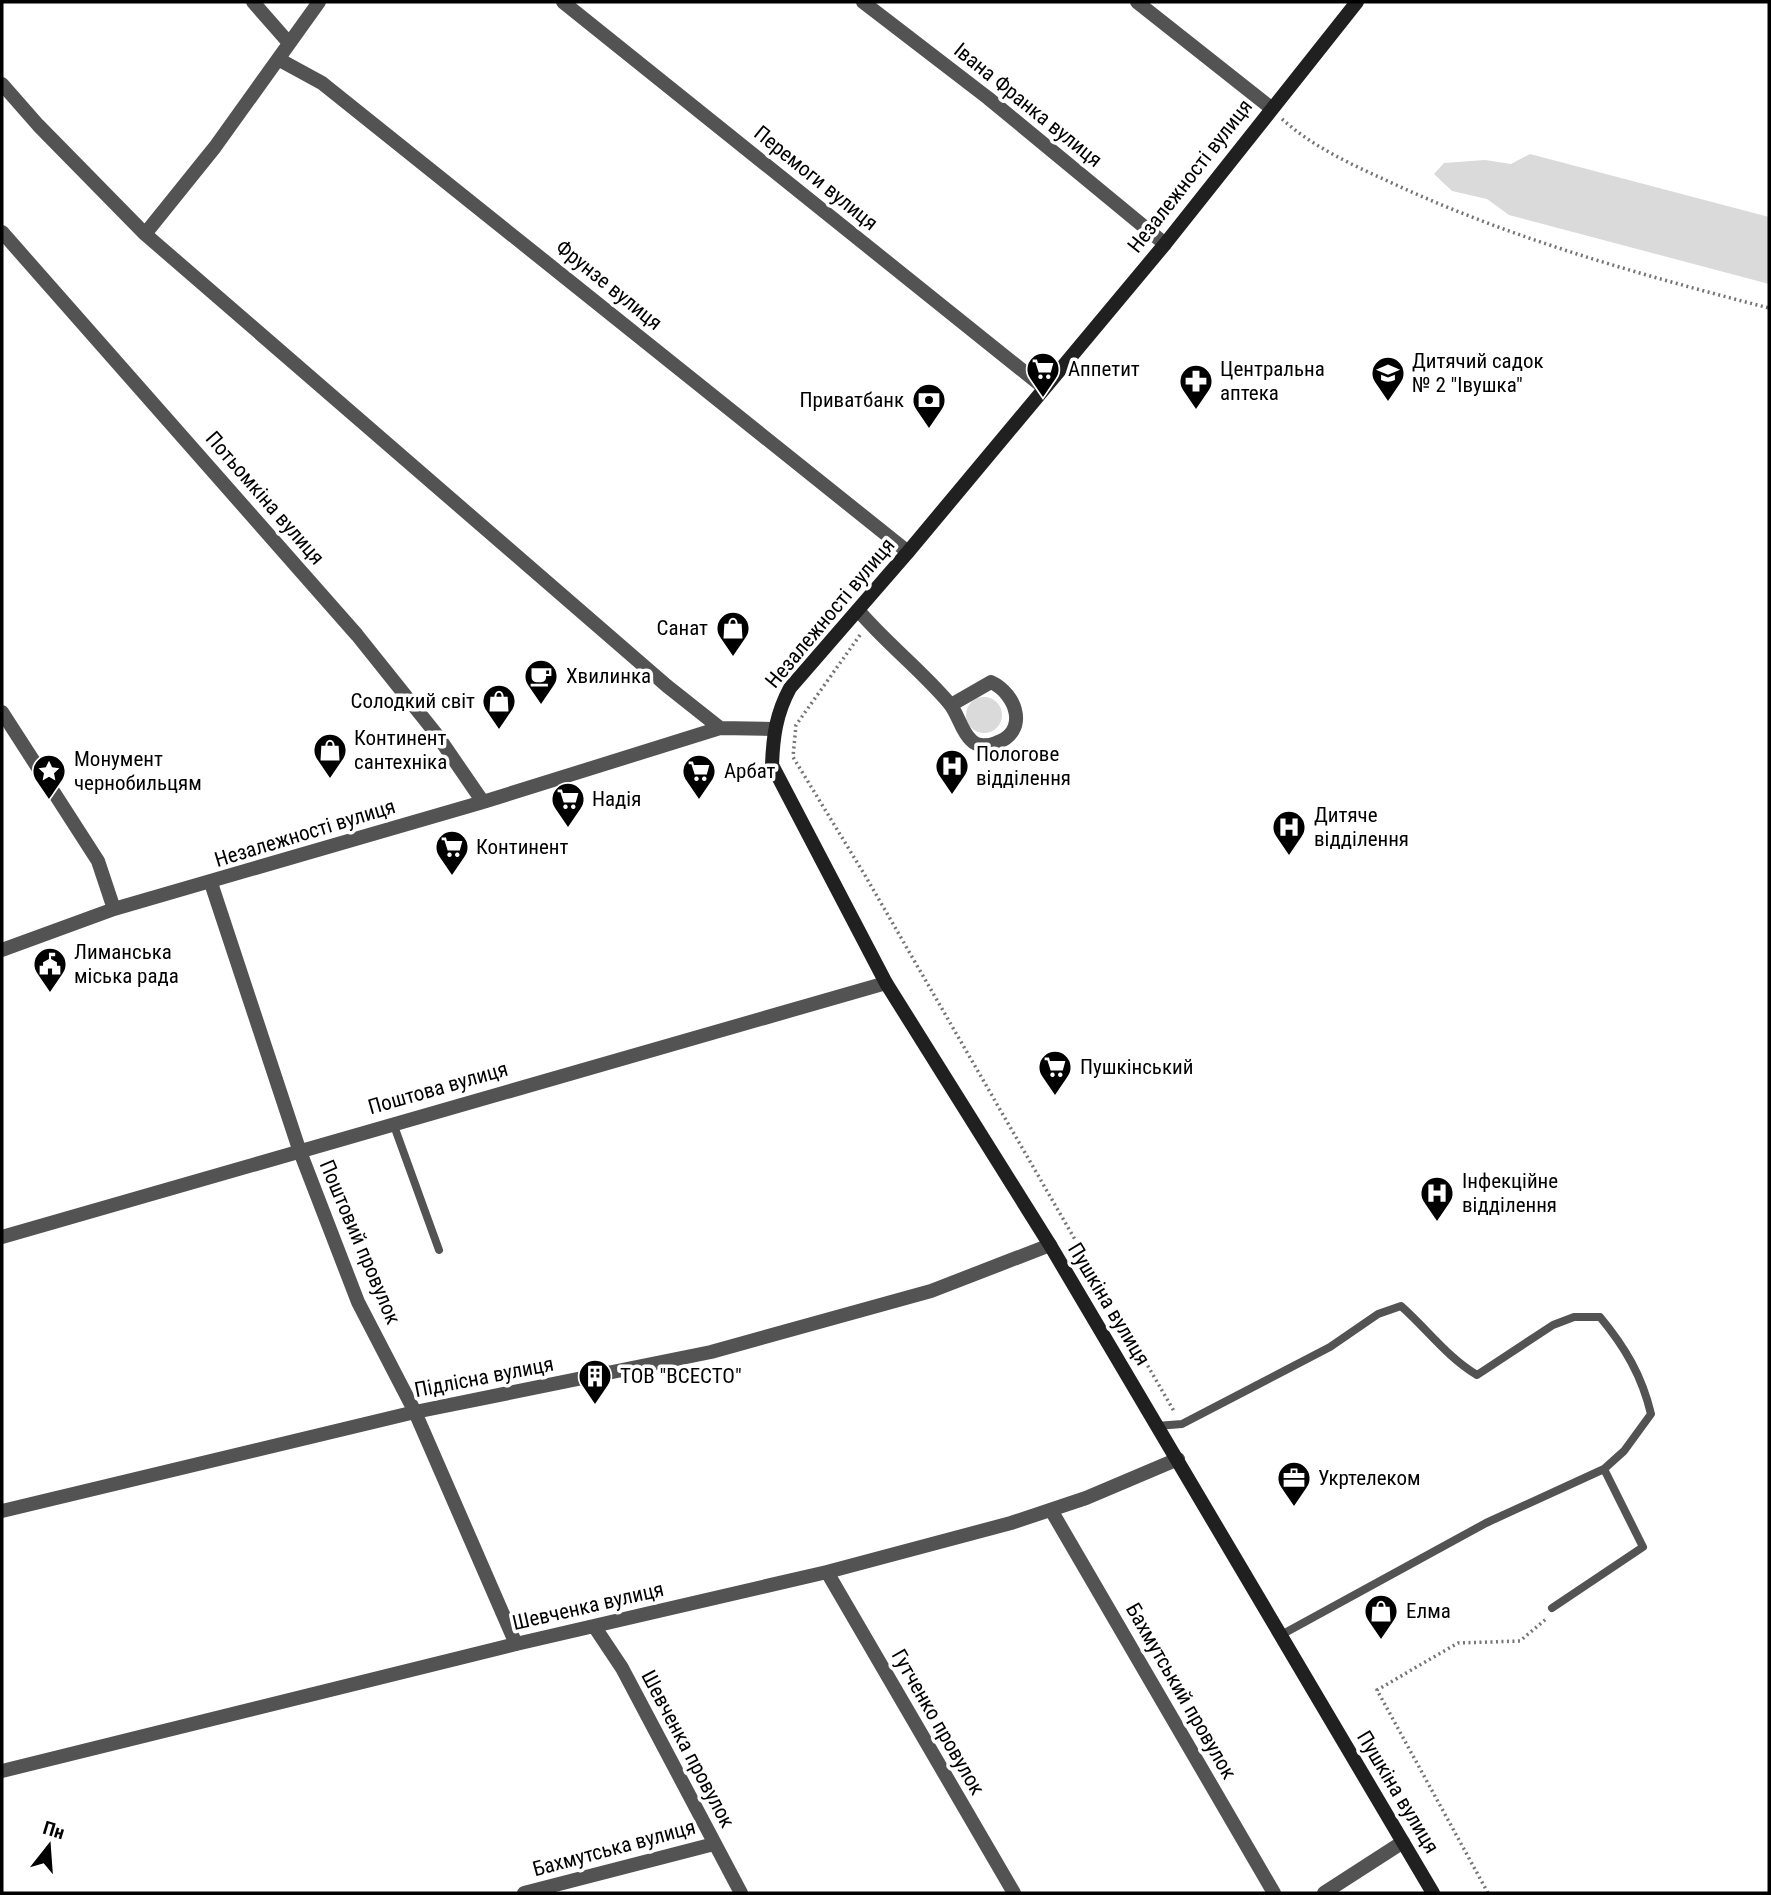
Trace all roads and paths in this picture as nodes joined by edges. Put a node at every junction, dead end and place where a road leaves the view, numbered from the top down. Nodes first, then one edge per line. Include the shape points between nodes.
1 (253, 2) edge
2 (319, 2) edge
3 (563, 2) edge
4 (863, 2) edge
5 (1137, 2) edge
6 (1357, 2) edge
7 (289, 43) junction
8 (278, 59) junction
9 (2, 84) edge
10 (1270, 108) junction
11 (2, 232) edge
12 (145, 233) junction
13 (1165, 244) junction
14 (1769, 308) edge
15 (1043, 387) junction
16 (908, 552) junction
17 (858, 610) junction
18 (869, 623) junction
19 (951, 705) junction
20 (2, 712) edge
21 (720, 728) junction
22 (774, 729) junction
23 (483, 802) junction
24 (212, 883) junction
25 (114, 909) junction
26 (2, 950) edge
27 (886, 982) junction
28 (393, 1123) junction
29 (299, 1149) junction
30 (2, 1237) edge
31 (1050, 1245) junction
32 (439, 1250) dead end
33 (415, 1412) junction
34 (1182, 1424) junction
35 (1157, 1426) junction
36 (1178, 1460) junction
37 (1604, 1469) junction
38 (1051, 1510) junction
39 (2, 1511) edge
40 (827, 1572) junction
41 (1552, 1608) joint
42 (594, 1626) junction
43 (1281, 1636) junction
44 (516, 1644) junction
45 (2, 1771) edge
46 (1403, 1842) junction
47 (714, 1843) junction
48 (524, 1893) edge
49 (741, 1893) edge
50 (1014, 1893) edge
51 (1274, 1893) edge
52 (1324, 1893) edge
53 (1433, 1893) edge
54 (1488, 1893) edge

1 - 7 street
2 - 7 street
3 - 15 street, Перемоги вулиця
4 - 13 street, Івана Франка вулиця
5 - 10 street
6 - 10 main road, Незалежності вулиця
7 - 8 street
8 - 12 street
8 - 16 street, Фрунзе вулиця via 322,83
9 - 12 street
10 - 13 main road, Незалежності вулиця
10 - 14 path via 1300,135 1345,161 1439,205 1639,275
11 - 23 street, Потьомкіна вулиця via 357,635 437,735
12 - 21 street
13 - 15 main road, Незалежності вулиця
15 - 16 main road, Незалежності вулиця
16 - 17 main road, Незалежності вулиця
17 - 18 street
17 - 22 main road, Незалежності вулиця via 790,688
18 - 19 street
18 - 34 path via 796,725 793,757
19 - 19 street via 971,741 981,746 998,743 1015,722 1015,704 1005,688 992,682
20 - 25 street via 98,861
21 - 22 street, Незалежності вулиця
21 - 23 street, Незалежності вулиця
22 - 27 main road, Пушкіна вулиця via 772,765
23 - 24 street, Незалежності вулиця
24 - 25 street, Незалежності вулиця
24 - 29 street, Поштовий провулок
25 - 26 street, Незалежності вулиця
27 - 28 street, Поштова вулиця
27 - 31 main road, Пушкіна вулиця
28 - 29 street, Поштова вулиця
28 - 32 lane
29 - 30 street, Поштова вулиця
29 - 33 street, Поштовий провулок via 358,1302
31 - 33 street, Підлісна вулиця via 931,1291 711,1352
31 - 35 main road, Пушкіна вулиця
33 - 39 street, Підлісна вулиця
33 - 44 street, Поштовий провулок
34 - 35 lane
34 - 37 lane via 1330,1347 1378,1314 1401,1306 1454,1361 1477,1375 1553,1325 1574,1317 1600,1317 1625,1347 1645,1388 1651,1414 1624,1451
35 - 36 main road, Пушкіна вулиця
36 - 38 street, Шевченка вулиця
36 - 43 main road, Пушкіна вулиця
37 - 41 lane via 1643,1547
37 - 43 lane via 1486,1523
38 - 40 street, Шевченка вулиця
38 - 51 street, Бахмутський провулок
40 - 42 street, Шевченка вулиця
40 - 50 street, Гутченко провулок
41 - 54 path via 1543,1624 1520,1641 1458,1643 1377,1690
42 - 44 street, Шевченка вулиця
42 - 47 street, Шевченка провулок via 622,1668
43 - 46 main road, Пушкіна вулиця
44 - 45 street, Шевченка вулиця
46 - 52 street
46 - 53 main road, Пушкіна вулиця
47 - 48 street, Бахмутська вулиця
47 - 49 street, Шевченка провулок

